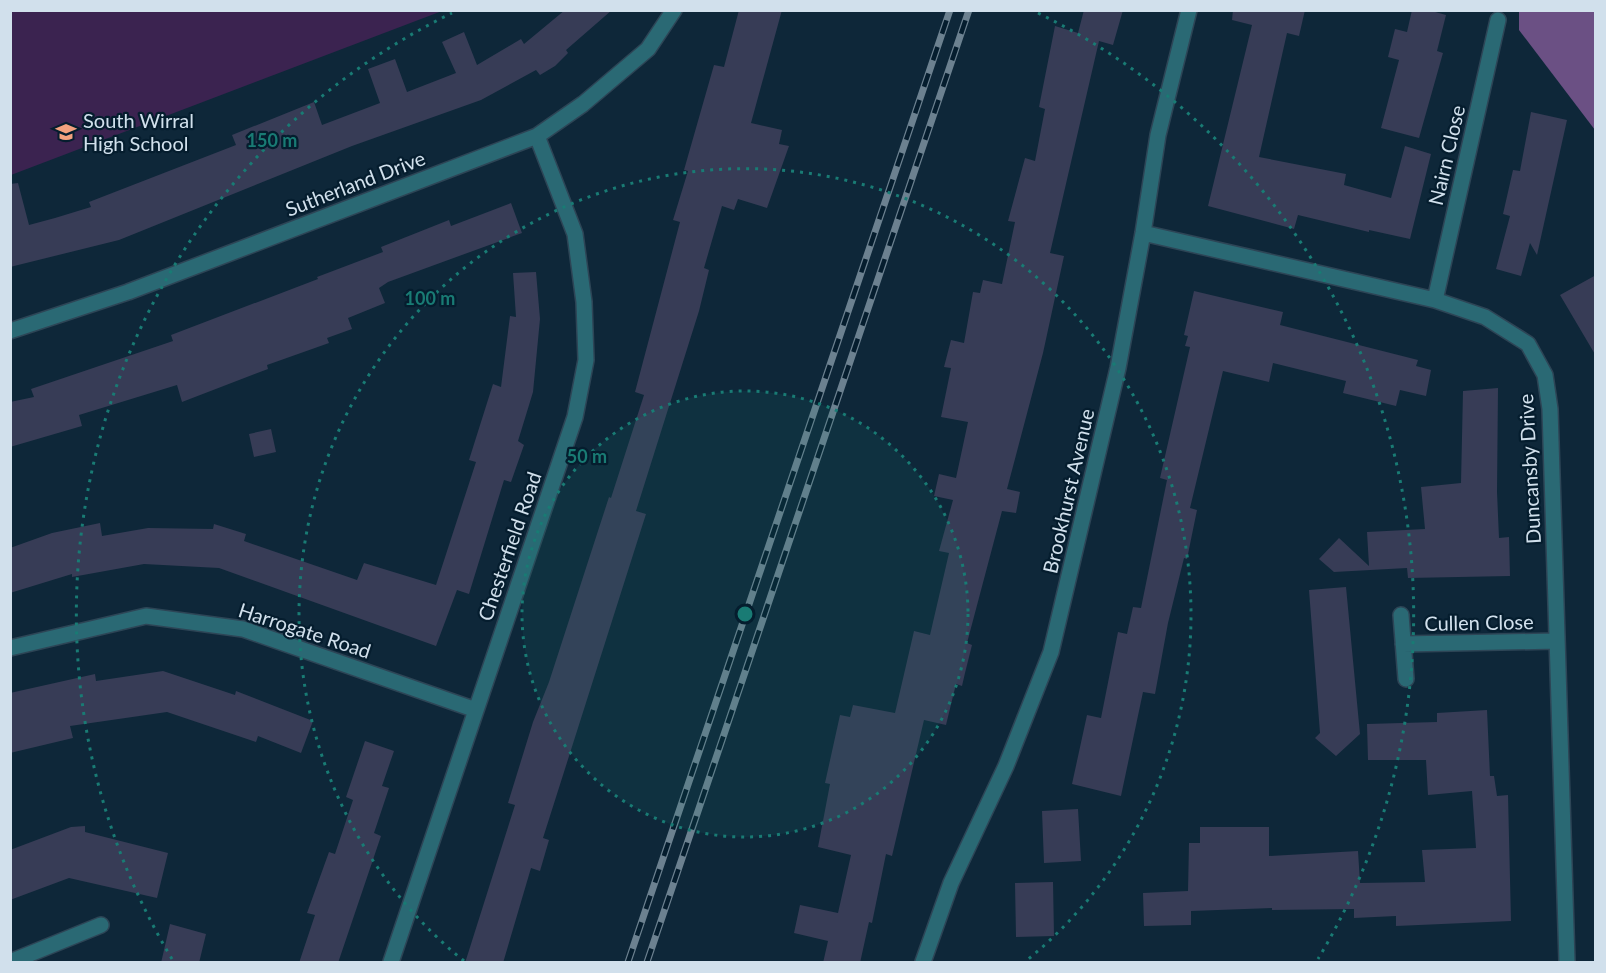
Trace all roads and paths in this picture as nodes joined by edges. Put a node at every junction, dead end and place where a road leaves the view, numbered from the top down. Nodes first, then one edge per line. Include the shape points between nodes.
1 (674, 10) edge
2 (1189, 10) edge
3 (1498, 20) dead end
4 (537, 136) junction
5 (1143, 233) junction
6 (1435, 300) junction
7 (10, 331) edge
8 (1401, 615) dead end
9 (1556, 641) junction
10 (1403, 644) junction
11 (10, 648) edge
12 (1406, 679) dead end
13 (476, 710) junction
14 (101, 925) dead end
15 (10, 962) edge
16 (391, 963) edge
17 (923, 963) edge
18 (1567, 963) edge

1 - 4 street, Sutherland Drive via 648,49 583,104
2 - 5 street, Brookhurst Avenue via 1158,135
3 - 6 street, Nairn Close
4 - 7 street, Sutherland Drive via 128,292
4 - 13 street, Chesterfield Road via 575,234 584,302 586,360 574,417
5 - 6 street, Duncansby Drive
5 - 17 street, Brookhurst Avenue via 1101,447 1051,652 1006,766 951,883
6 - 9 street, Duncansby Drive via 1508,329 1528,344 1545,375 1550,408
8 - 10 street, Cullen Close
9 - 10 street, Cullen Close
9 - 18 street, Duncansby Drive
10 - 12 street, Cullen Close
11 - 13 street, Harrogate Road via 146,616 243,629
13 - 16 street, Chesterfield Road
14 - 15 street

